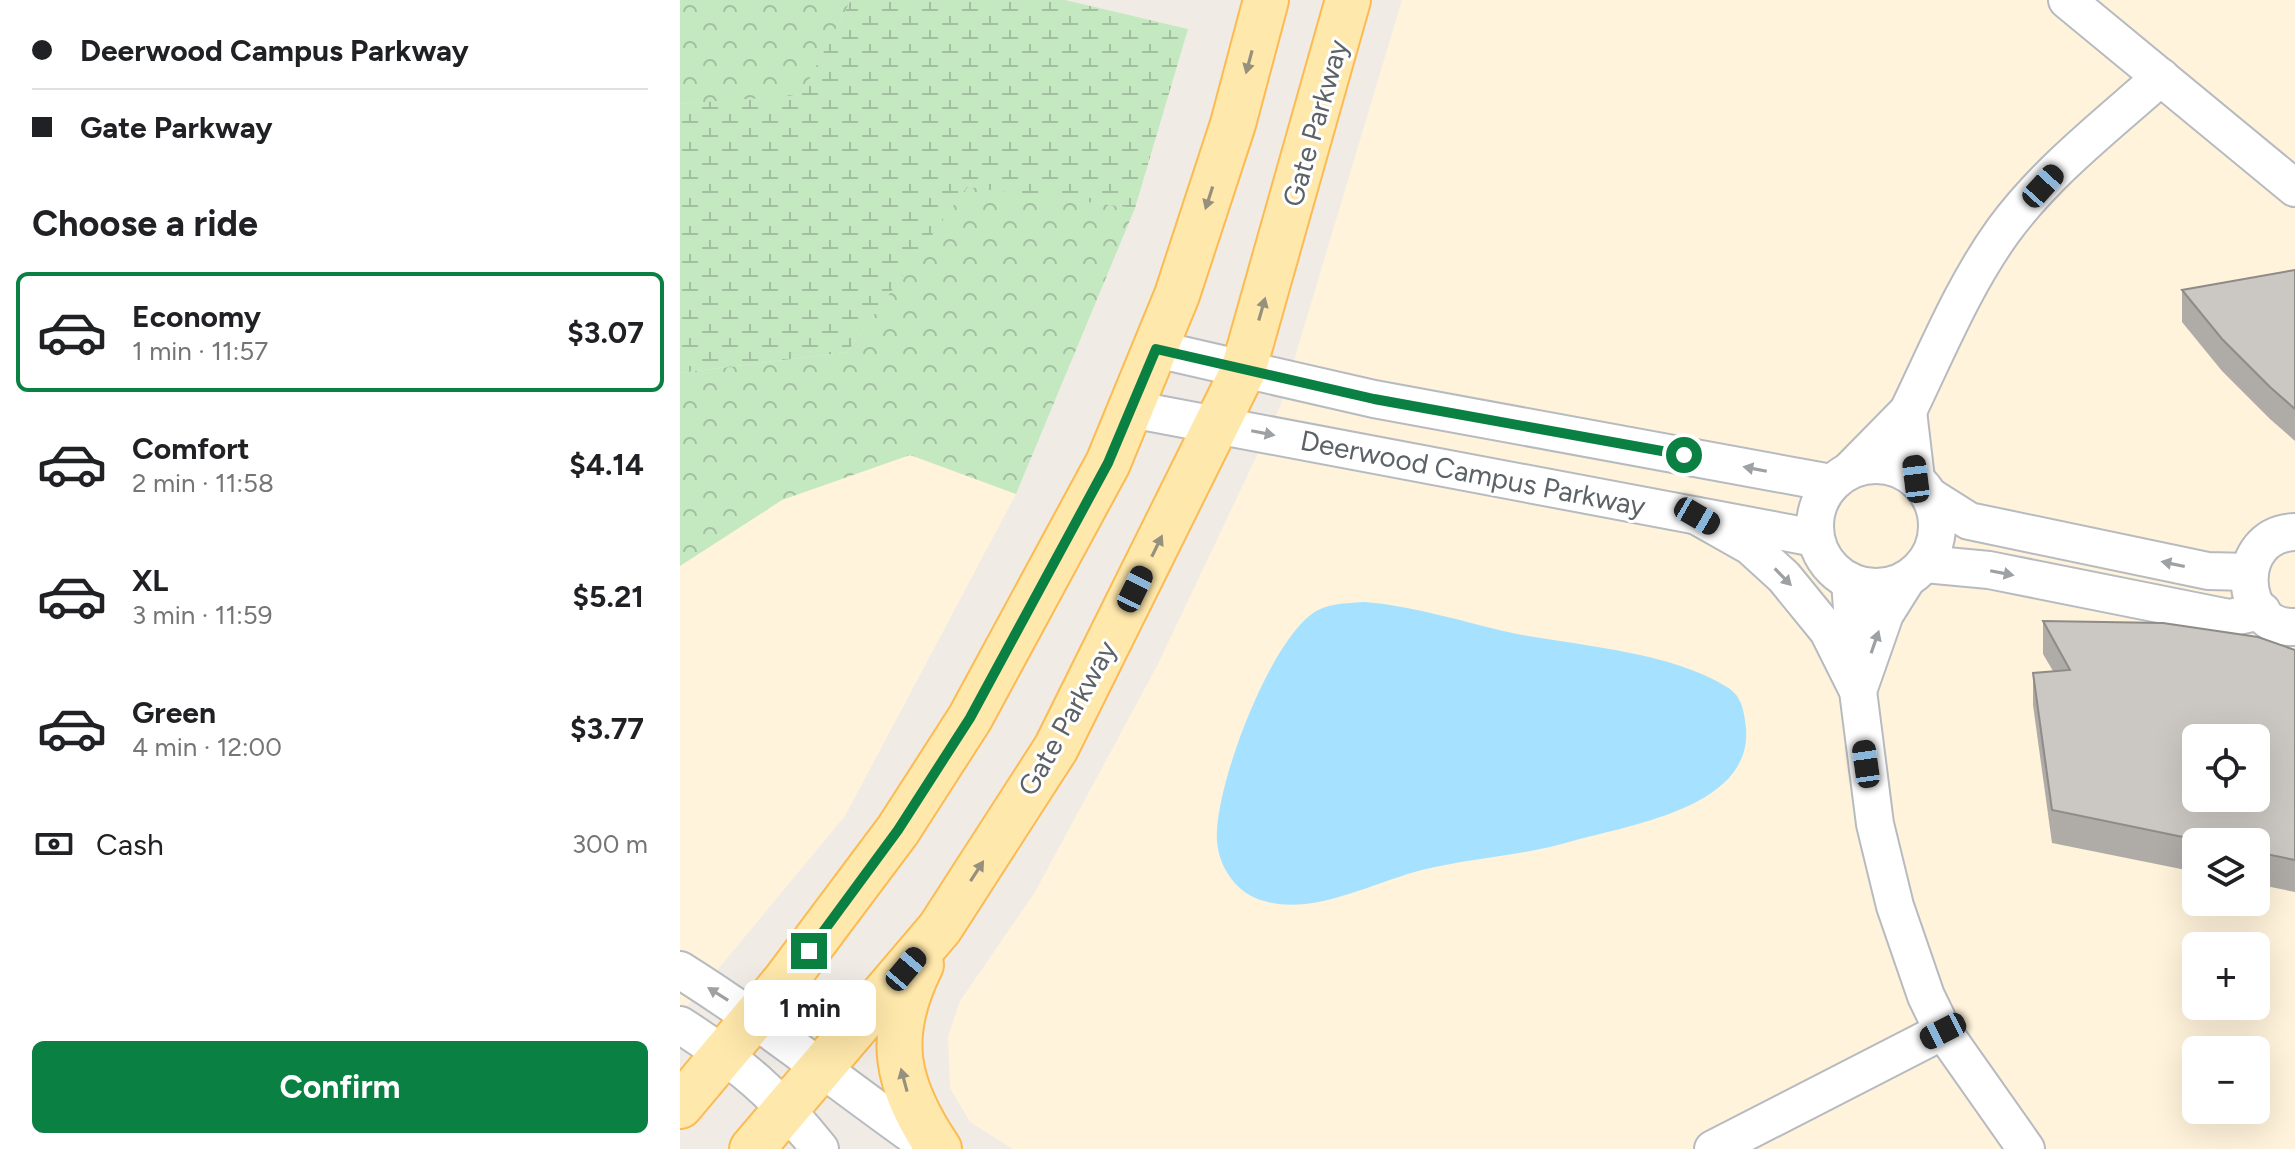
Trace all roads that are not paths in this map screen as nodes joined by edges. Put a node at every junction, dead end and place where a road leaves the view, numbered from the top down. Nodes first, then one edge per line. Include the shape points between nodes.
1 (1266, 0) edge
2 (1348, 0) edge
3 (2067, 0) edge
4 (2161, 77) junction
5 (2295, 188) edge
6 (1156, 349) junction
7 (1243, 371) junction
8 (1131, 409) junction
9 (1908, 411) junction
10 (1217, 425) junction
11 (1572, 434) junction
12 (1841, 477) junction
13 (1923, 488) junction
14 (1561, 490) junction
15 (1697, 516) junction
16 (2295, 532) edge
17 (1815, 538) junction
18 (1916, 572) junction
19 (2250, 572) junction
20 (1850, 581) junction
21 (2262, 611) junction
22 (2295, 627) edge
23 (1858, 691) junction
24 (940, 928) junction
25 (680, 970) edge
26 (756, 1018) junction
27 (680, 1025) edge
28 (1943, 1031) junction
29 (724, 1053) junction
30 (821, 1071) junction
31 (680, 1106) edge
32 (788, 1107) junction
33 (752, 1149) edge
34 (820, 1149) edge
35 (932, 1149) edge
36 (939, 1149) edge
37 (1713, 1149) edge
38 (2026, 1149) edge

1 -> 6 main road via 1233,124
7 -> 2 main road, Gate Parkway
3 - 4 street
4 - 5 street
4 - 9 street via 2063,164 2003,232 1958,308
6 - 7 street, Deerwood Campus Parkway
6 - 8 main road
7 - 10 main road, Gate Parkway
7 - 11 street, Deerwood Campus Parkway
8 - 10 street, Deerwood Campus Parkway
8 - 26 main road via 1108,463 970,718 898,830
9 - 12 street
9 - 13 street
10 -> 14 street, Deerwood Campus Parkway
24 -> 10 main road, Gate Parkway via 1056,748
12 -> 11 street, Deerwood Campus Parkway
11 - 14 street
12 - 13 street via 1873,464 1896,468
12 - 17 street via 1817,509
13 - 18 street via 1938,519 1935,543
19 -> 13 street via 2208,571 1969,521
14 - 15 street, Deerwood Campus Parkway
15 - 17 street, Deerwood Campus Parkway
15 -> 23 street via 1750,546 1784,577 1828,631
16 - 19 street via 2265,543
17 - 20 street via 1825,560
18 - 20 street via 1885,587
18 -> 21 street via 1989,570 2229,618
23 -> 18 street via 1885,614
19 - 21 street via 2254,602
20 - 23 street
21 - 22 street
23 - 28 street via 1875,824 1888,878 1926,996
24 - 30 main road, Gate Parkway
36 -> 24 main road via 912,1109 900,1070 900,1033 909,989
26 -> 25 street
26 - 29 main road
26 - 30 street
27 - 29 street
28 - 37 street
28 - 38 street
29 - 31 main road
29 - 32 street
30 - 32 main road, Gate Parkway
30 - 35 street
32 - 33 main road, Gate Parkway
32 - 34 street

